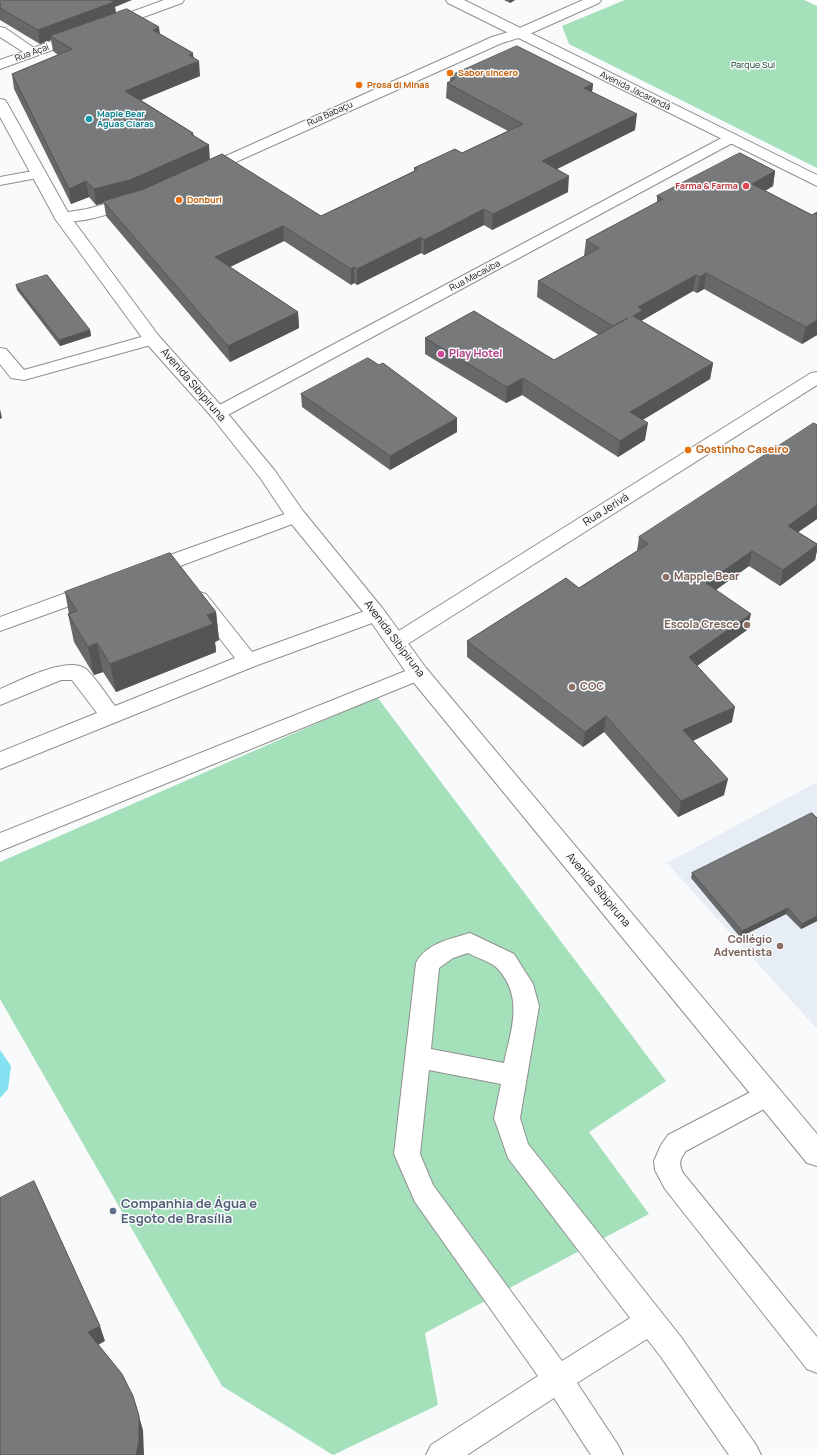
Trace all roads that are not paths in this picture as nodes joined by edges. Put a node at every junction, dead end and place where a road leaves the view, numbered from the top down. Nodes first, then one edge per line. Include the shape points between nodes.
1 (177, 0) edge
2 (452, 0) edge
3 (594, 0) edge
4 (0, 31) edge
5 (520, 34) junction
6 (33, 52) junction
7 (0, 65) edge
8 (0, 103) edge
9 (731, 138) junction
10 (38, 174) junction
11 (189, 177) edge
12 (0, 181) edge
13 (817, 181) edge
14 (146, 197) edge
15 (62, 217) junction
16 (152, 338) junction
17 (0, 353) edge
18 (817, 377) edge
19 (218, 413) junction
20 (296, 516) junction
21 (180, 574) junction
22 (134, 576) edge
23 (111, 584) edge
24 (376, 614) junction
25 (0, 624) edge
26 (396, 642) junction
27 (248, 661) junction
28 (418, 673) junction
29 (0, 697) edge
30 (111, 716) junction
31 (0, 761) edge
32 (0, 842) edge
33 (418, 1057) junction
34 (515, 1076) junction
35 (768, 1094) junction
36 (817, 1154) edge
37 (650, 1322) junction
38 (817, 1359) edge
39 (558, 1379) junction
40 (456, 1451) edge
41 (608, 1455) edge
42 (746, 1455) edge

1 - 6 street, Rua Açaí
2 - 5 street, Avenida Jacarandá
3 - 5 street, Rua Babaçu
4 - 6 lane
5 - 9 street, Avenida Jacarandá
5 - 11 street, Rua Babaçu via 497,40
6 - 7 street, Rua Açaí
8 - 10 street, Avenida Sibipiruna
9 - 13 street, Avenida Jacarandá
9 - 19 street, Rua Macaúba
10 - 12 lane
10 - 15 street, Avenida Sibipiruna
14 - 15 street via 88,214
15 - 16 street, Avenida Sibipiruna
16 - 17 lane via 24,375 17,374
16 - 19 street, Avenida Sibipiruna
18 - 26 street, Rua Jerivá
19 - 20 street, Avenida Sibipiruna via 268,475
20 - 21 lane
20 - 24 street, Avenida Sibipiruna
21 - 22 lane
21 - 27 lane
23 - 25 lane
24 - 26 street, Avenida Sibipiruna
24 - 27 lane
26 - 28 street, Avenida Sibipiruna
27 - 30 lane
28 - 32 lane
28 - 35 street, Avenida Sibipiruna
29 - 30 lane via 57,674 71,672 78,674
30 - 31 lane
33 - 34 lane
33 - 34 lane via 428,963 446,950 470,943 506,962 521,984 527,1006
33 - 39 lane via 407,1154 424,1192
34 - 37 lane via 507,1118 517,1150
35 - 36 street, Avenida Sibipiruna
35 - 38 lane via 677,1143 667,1155 667,1168 674,1181
37 - 39 lane
37 - 42 lane via 671,1347
39 - 40 lane
39 - 41 lane

